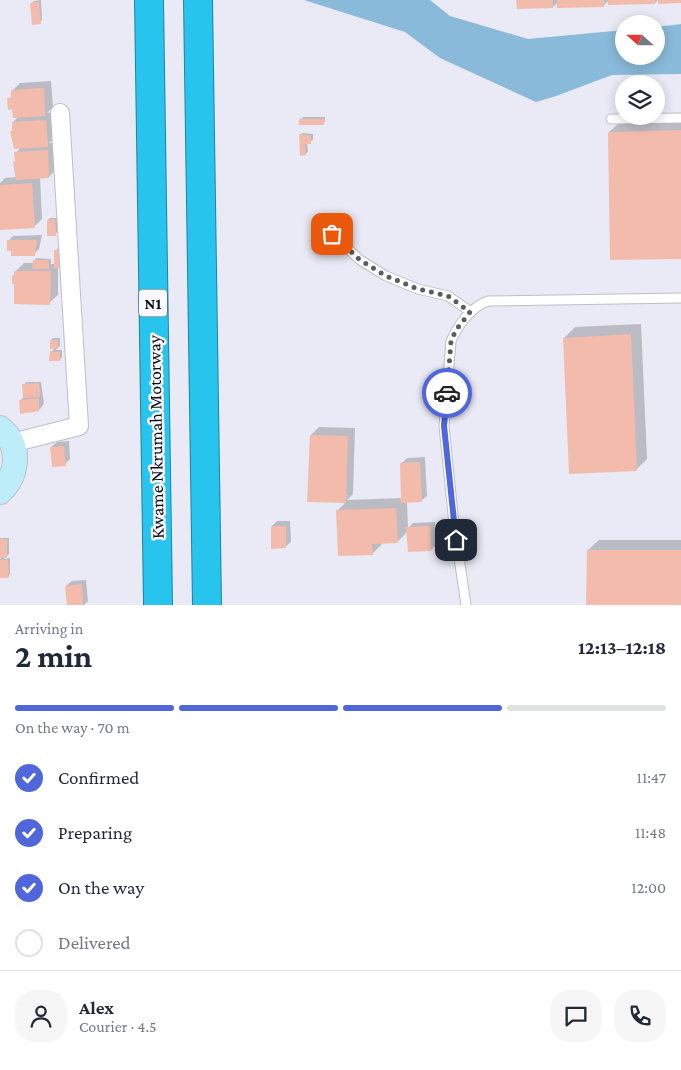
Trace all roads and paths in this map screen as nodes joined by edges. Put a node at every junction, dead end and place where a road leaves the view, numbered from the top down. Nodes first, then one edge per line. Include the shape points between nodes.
1 (149, 0) edge
2 (198, 0) edge
3 (60, 113) dead end
4 (681, 118) edge
5 (611, 119) dead end
6 (332, 234) dead end
7 (681, 298) edge
8 (470, 312) junction
9 (6, 435) edge
10 (0, 492) edge
11 (158, 605) edge
12 (206, 605) edge
13 (466, 605) edge

1 - 11 highway, Kwame Nkrumah Motorway / N1
2 - 12 highway
3 - 9 street via 79,426
4 - 5 lane
6 - 8 lane via 360,260 386,276 418,289 448,296
7 - 8 lane via 488,301 478,304
8 - 13 lane via 451,341 444,426
9 - 10 main road via 15,460 11,477

